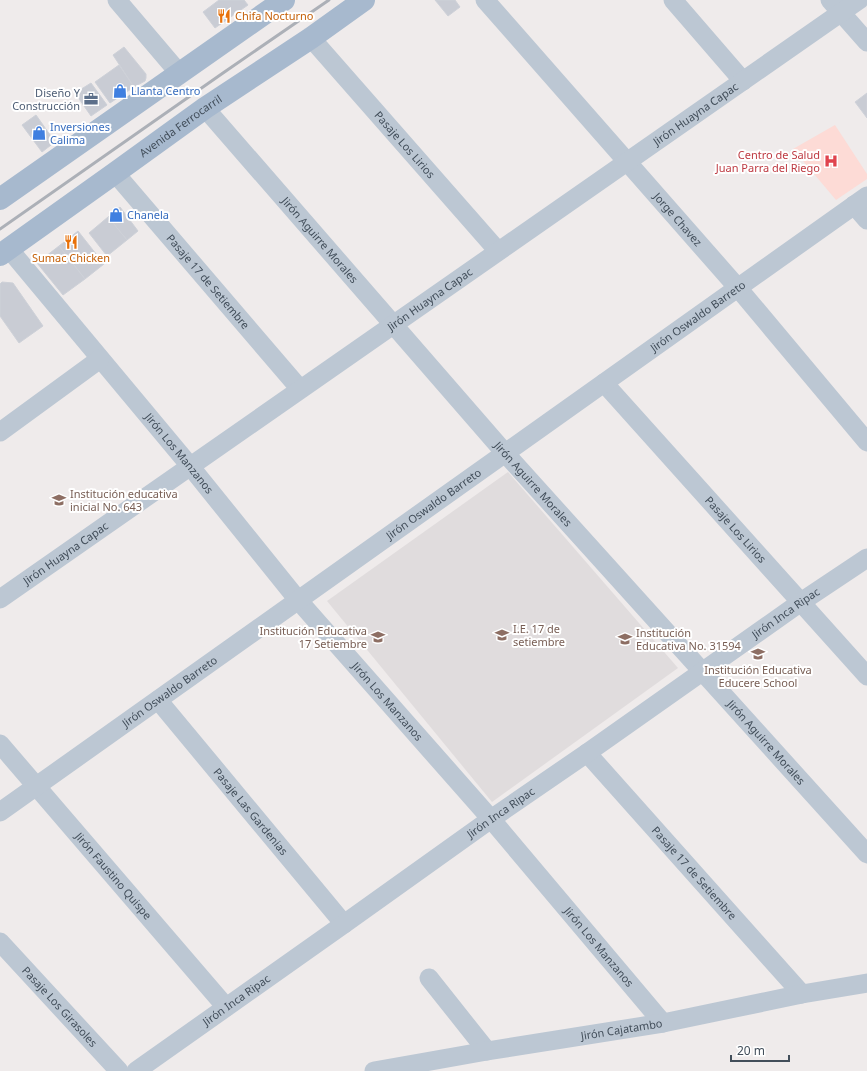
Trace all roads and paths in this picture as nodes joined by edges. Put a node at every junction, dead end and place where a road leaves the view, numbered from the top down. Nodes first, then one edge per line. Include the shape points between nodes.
1 (117, 0) edge
2 (284, 0) edge
3 (364, 0) edge
4 (485, 0) edge
5 (673, 0) edge
6 (859, 0) edge
7 (835, 6) edge
8 (310, 38) junction
9 (867, 42) edge
10 (179, 73) junction
11 (744, 81) junction
12 (205, 108) junction
13 (627, 162) junction
14 (116, 173) junction
15 (0, 199) edge
16 (860, 201) edge
17 (867, 220) edge
18 (498, 251) junction
19 (4, 252) edge
20 (738, 288) junction
21 (393, 325) junction
22 (100, 359) junction
23 (604, 383) junction
24 (300, 390) junction
25 (0, 432) edge
26 (867, 442) edge
27 (505, 453) junction
28 (190, 466) junction
29 (867, 558) edge
30 (0, 599) edge
31 (298, 600) junction
32 (801, 602) junction
33 (702, 672) junction
34 (867, 676) edge
35 (158, 700) junction
36 (0, 744) edge
37 (587, 753) junction
38 (36, 786) junction
39 (0, 812) edge
40 (491, 819) junction
41 (867, 854) edge
42 (344, 924) junction
43 (0, 942) edge
44 (429, 978) dead end
45 (867, 983) edge
46 (802, 994) junction
47 (226, 1007) junction
48 (663, 1023) junction
49 (487, 1051) junction
50 (119, 1071) edge
51 (136, 1071) edge
52 (374, 1071) edge

1 - 10 street
2 - 10 main road
3 - 8 main road, Avenida Ferrocarril
4 - 13 street, Jorge Chavez
5 - 11 street
6 - 7 street, Jirón Huayna Capac
7 - 9 street
7 - 11 street, Jirón Huayna Capac
8 - 12 main road, Avenida Ferrocarril
8 - 18 street, Pasaje Los Lirios
10 - 15 main road
11 - 13 street, Jirón Huayna Capac
12 - 14 main road, Avenida Ferrocarril
12 - 21 street, Jirón Aguirre Morales
13 - 18 street, Jirón Huayna Capac
13 - 20 street, Jorge Chavez
14 - 19 main road, Avenida Ferrocarril
14 - 24 street, Pasaje 17 de Setiembre
16 - 17 street
16 - 20 street, Jirón Oswaldo Barreto
18 - 21 street, Jirón Huayna Capac
19 - 22 street, Jirón Los Manzanos
20 - 23 street, Jirón Oswaldo Barreto
20 - 26 street, Jorge Chavez
21 - 24 street, Jirón Huayna Capac
21 - 27 street, Jirón Aguirre Morales
22 - 25 street
22 - 28 street, Jirón Los Manzanos
23 - 27 street, Jirón Oswaldo Barreto
23 - 32 street, Pasaje Los Lirios
24 - 28 street, Jirón Huayna Capac
27 - 31 street, Jirón Oswaldo Barreto
27 - 33 street, Jirón Aguirre Morales
28 - 30 street, Jirón Huayna Capac
28 - 31 street, Jirón Los Manzanos
29 - 32 street, Jirón Inca Ripac
31 - 35 street, Jirón Oswaldo Barreto
31 - 40 street, Jirón Los Manzanos
32 - 33 street, Jirón Inca Ripac
32 - 34 street, Pasaje Los Lirios
33 - 37 street, Jirón Inca Ripac
33 - 41 street, Jirón Aguirre Morales
35 - 38 street, Jirón Oswaldo Barreto
35 - 42 street, Pasaje Las Gardenias
36 - 38 street, Jirón Faustino Quispe
37 - 40 street, Jirón Inca Ripac
37 - 46 street, Pasaje 17 de Setiembre
38 - 39 street, Jirón Oswaldo Barreto
38 - 47 street, Jirón Faustino Quispe
40 - 42 street, Jirón Inca Ripac
40 - 48 street, Jirón Los Manzanos
42 - 47 street, Jirón Inca Ripac
43 - 50 street, Pasaje Los Girasoles
44 - 49 street
45 - 46 street, Jirón Cajatambo
46 - 48 street, Jirón Cajatambo
47 - 51 street, Jirón Inca Ripac
48 - 49 street, Jirón Cajatambo
49 - 52 street, Jirón Cajatambo

